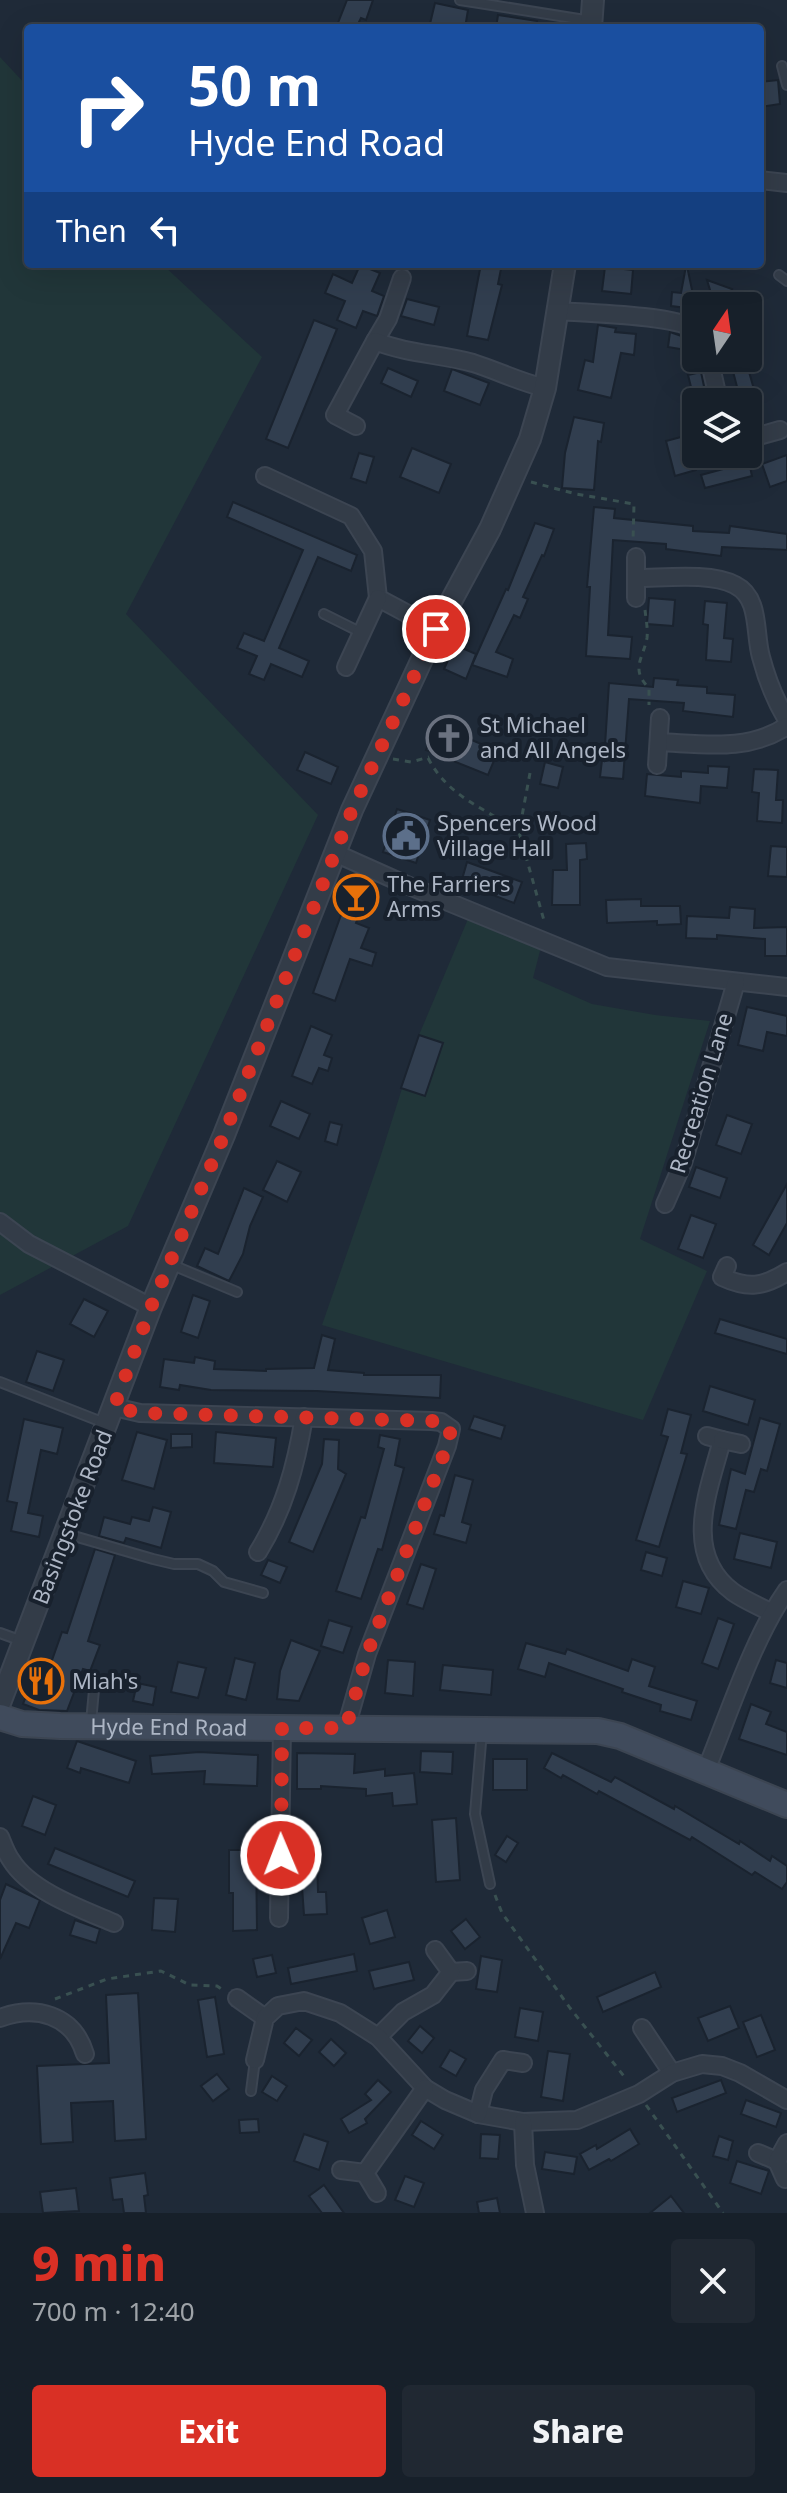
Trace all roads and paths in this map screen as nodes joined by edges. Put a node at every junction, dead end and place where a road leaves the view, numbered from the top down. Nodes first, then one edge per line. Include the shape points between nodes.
1 (460, 0) edge
2 (593, 0) edge
3 (592, 24) edge
4 (782, 66) dead end
5 (787, 85) edge
6 (764, 180) edge
7 (787, 183) edge
8 (564, 268) edge
9 (402, 278) dead end
10 (556, 311) junction
11 (682, 323) edge
12 (375, 341) junction
13 (545, 388) junction
14 (356, 426) dead end
15 (780, 430) dead end
16 (762, 435) edge
17 (265, 476) dead end
18 (515, 478) junction
19 (636, 557) joint
20 (636, 578) junction
21 (378, 598) junction
22 (636, 598) joint
23 (324, 614) dead end
24 (436, 629) junction
25 (362, 633) junction
26 (346, 667) dead end
27 (660, 718) joint
28 (787, 723) edge
29 (659, 742) junction
30 (378, 755) junction
31 (657, 765) dead end
32 (530, 773) dead end
33 (519, 832) junction
34 (335, 853) junction
35 (549, 943) junction
36 (736, 982) junction
37 (787, 987) edge
38 (665, 1204) dead end
39 (0, 1222) edge
40 (169, 1263) junction
41 (787, 1272) edge
42 (722, 1276) dead end
43 (237, 1292) dead end
44 (151, 1307) junction
45 (0, 1382) edge
46 (111, 1415) junction
47 (304, 1417) junction
48 (741, 1444) dead end
49 (66, 1534) junction
50 (258, 1552) dead end
51 (787, 1590) edge
52 (263, 1593) dead end
53 (772, 1613) junction
54 (0, 1633) edge
55 (24, 1642) junction
56 (94, 1690) dead end
57 (0, 1703) edge
58 (0, 1717) edge
59 (91, 1727) junction
60 (282, 1728) junction
61 (346, 1728) junction
62 (483, 1730) junction
63 (706, 1770) junction
64 (787, 1805) edge
65 (0, 1837) edge
66 (490, 1884) joint
67 (279, 1918) dead end
68 (114, 1923) dead end
69 (435, 1950) dead end
70 (237, 1998) joint
71 (43, 2004) dead end
72 (0, 2018) edge
73 (265, 2018) junction
74 (642, 2028) dead end
75 (378, 2037) junction
76 (85, 2054) dead end
77 (255, 2060) joint
78 (523, 2063) dead end
79 (672, 2073) junction
80 (425, 2088) junction
81 (251, 2091) dead end
82 (639, 2094) junction
83 (787, 2100) edge
84 (478, 2114) junction
85 (523, 2122) junction
86 (787, 2143) edge
87 (758, 2153) dead end
88 (777, 2161) junction
89 (341, 2170) dead end
90 (365, 2173) junction
91 (785, 2179) edge
92 (377, 2193) dead end
93 (535, 2213) edge
94 (723, 2213) edge

1 - 3 lane
2 - 3 street
4 - 5 lane
6 - 7 street
8 - 10 street, Basingstoke Road
9 - 12 street
10 - 11 street
10 - 13 street, Basingstoke Road
12 - 13 street via 400,351 472,363
12 - 14 street via 330,412
13 - 18 street, Basingstoke Road
15 - 16 street
17 - 21 street via 351,516 373,551
18 - 19 path via 634,504
18 - 24 street, Basingstoke Road
19 - 20 street
20 - 22 street
20 - 28 street via 712,579 751,590 759,654
21 - 24 street
21 - 25 street
22 - 27 path via 645,600 648,634 640,679 649,688 649,710
23 - 25 lane
24 - 30 street, Basingstoke Road
25 - 26 street
27 - 29 street
28 - 29 street via 744,745
29 - 31 street
30 - 33 path via 411,762 428,757 437,776 462,798
30 - 34 street, Basingstoke Road
32 - 33 path
33 - 35 path
34 - 35 street
34 - 40 street, Basingstoke Road
35 - 36 street via 607,967
36 - 37 street
36 - 38 street, Recreation Lane via 683,1163
39 - 44 street via 29,1244
40 - 43 lane
40 - 44 street, Basingstoke Road
41 - 42 street via 767,1284 738,1284
44 - 46 street, Basingstoke Road
45 - 46 lane
46 - 47 street
46 - 49 street, Basingstoke Road
47 - 50 street via 291,1478 274,1526
47 - 61 street via 432,1421 451,1429 367,1654
48 - 53 street via 714,1438 702,1542 708,1565 732,1592
49 - 52 lane via 174,1564 198,1564 224,1582
49 - 55 street, Basingstoke Road
51 - 53 street
53 - 63 street
54 - 55 lane
55 - 57 street, Basingstoke Road
56 - 59 lane
58 - 59 main road, Hyde End Road via 33,1725
59 - 60 main road, Hyde End Road
60 - 61 main road, Hyde End Road
60 - 67 street
61 - 62 main road, Hyde End Road
62 - 63 main road, Hyde End Road via 598,1731
62 - 66 lane via 475,1814
63 - 64 main road, Hyde End Road
65 - 68 street via 11,1861 27,1878
66 - 82 path via 502,1913
69 - 75 street via 459,1971
70 - 71 path via 217,1986 190,1985 161,1971 107,1979
70 - 73 street
72 - 76 street via 31,2011 55,2017 76,2034
73 - 75 street via 278,2006 304,2001 340,2013
73 - 77 street
74 - 79 street
75 - 80 street
77 - 81 lane
78 - 84 street via 503,2060 484,2090
79 - 82 street
79 - 83 street via 702,2064 722,2066
80 - 84 street
80 - 90 street
82 - 85 street via 577,2120
82 - 94 path
84 - 85 street
85 - 93 street
86 - 88 street
87 - 88 street
88 - 91 street
89 - 90 street
90 - 92 street

